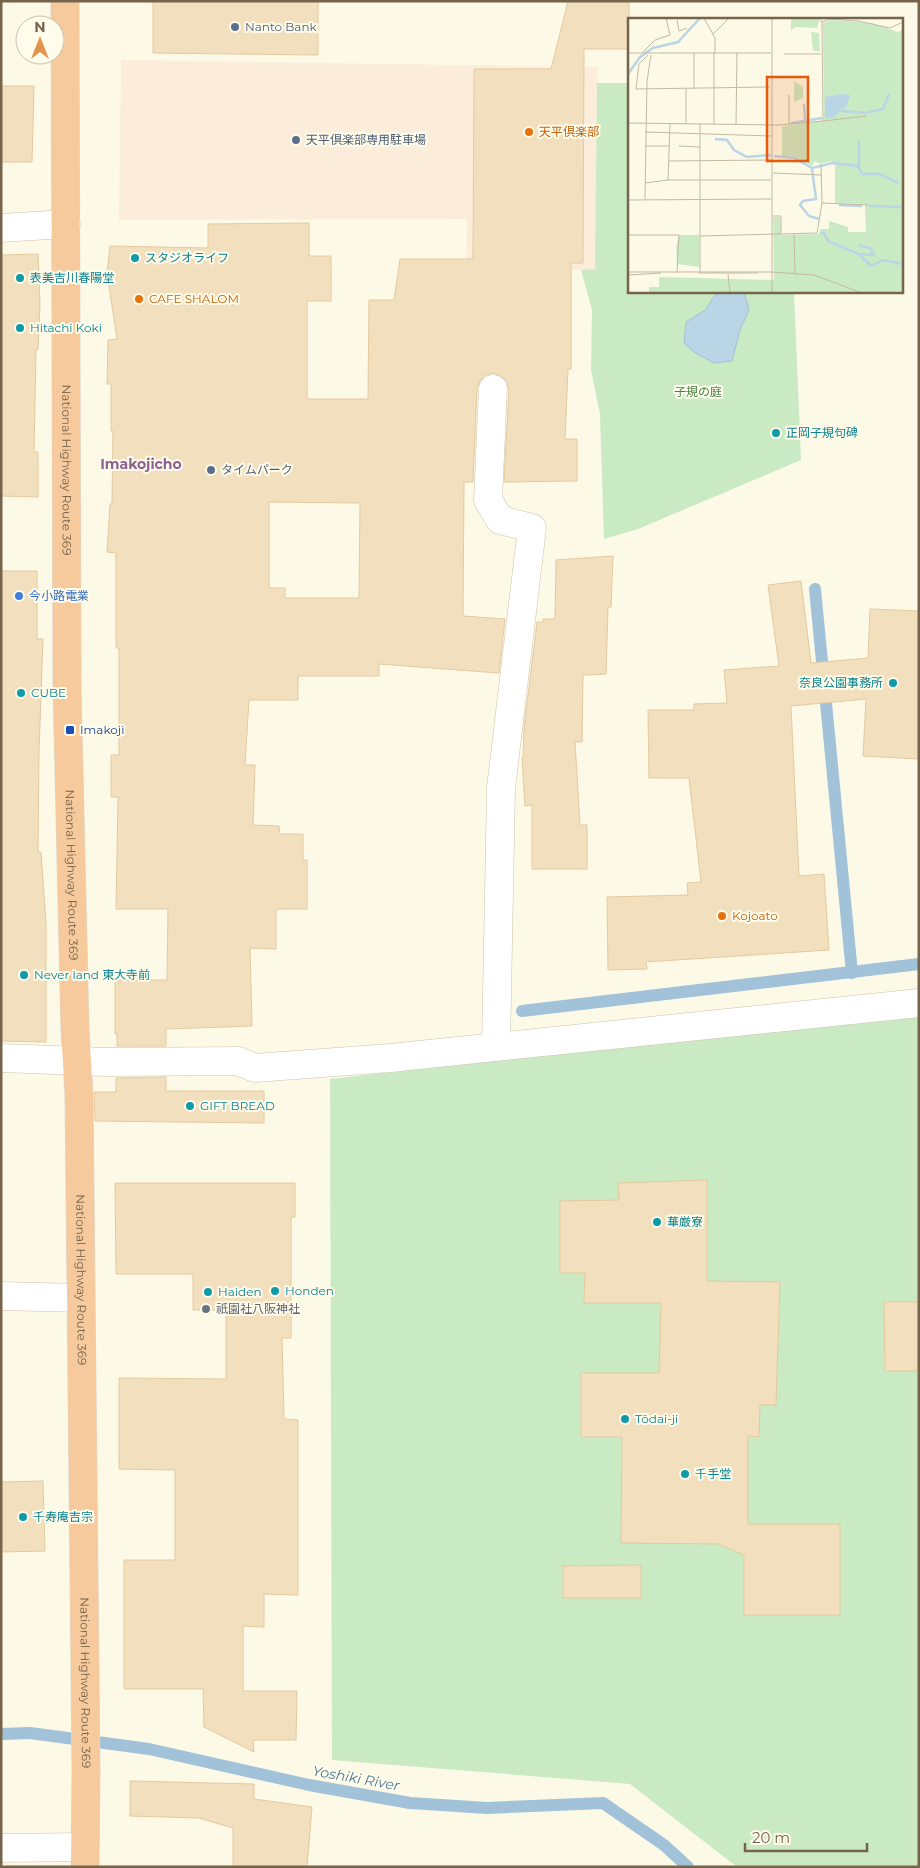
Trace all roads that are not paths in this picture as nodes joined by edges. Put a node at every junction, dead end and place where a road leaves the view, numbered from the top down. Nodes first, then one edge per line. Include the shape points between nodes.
1 (65, 1) edge
2 (66, 224) junction
3 (1, 228) edge
4 (493, 389) dead end
5 (919, 1003) edge
6 (496, 1047) junction
7 (1, 1058) edge
8 (76, 1061) junction
9 (1, 1296) edge
10 (80, 1298) junction
11 (1, 1848) edge
12 (84, 1857) edge

1 - 2 highway, National Highway Route 369
2 - 3 street
2 - 8 highway, National Highway Route 369 via 67,696
4 - 6 street via 488,500 500,520 532,528 501,788
5 - 6 street
6 - 8 street via 256,1068 238,1061
7 - 8 street
8 - 10 highway, National Highway Route 369
9 - 10 street
10 - 12 highway, National Highway Route 369 via 86,1771
11 - 12 street

